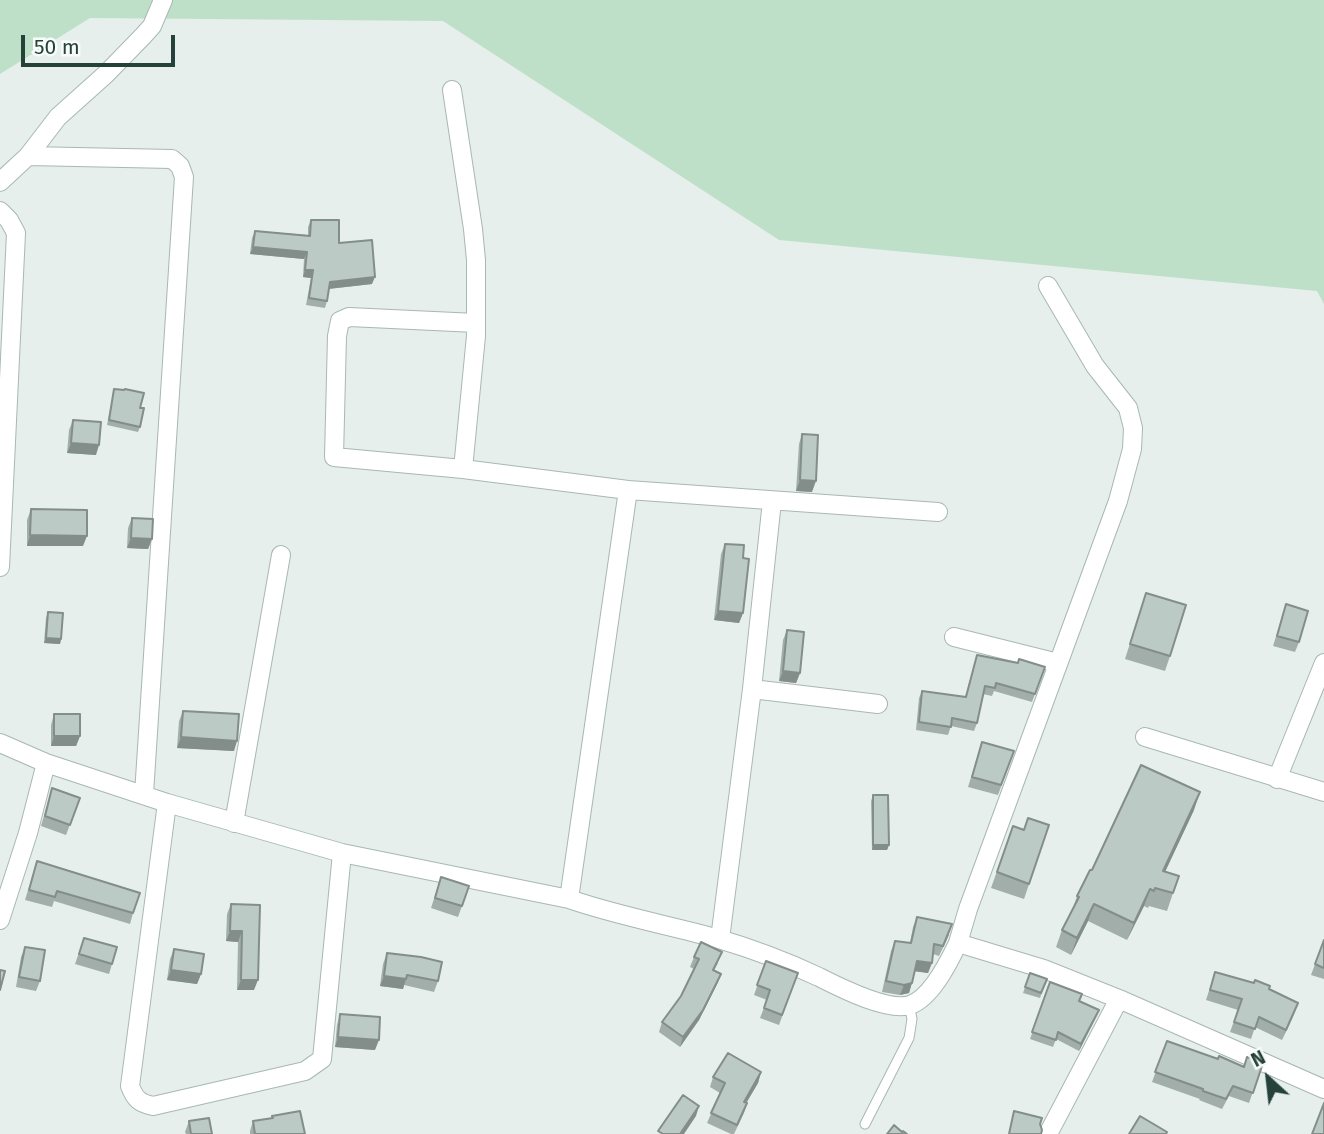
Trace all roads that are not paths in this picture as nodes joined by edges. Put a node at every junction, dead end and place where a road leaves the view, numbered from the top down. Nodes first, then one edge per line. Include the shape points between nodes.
1 (163, 0) edge
2 (452, 90) dead end
3 (28, 156) junction
4 (0, 182) edge
5 (0, 211) edge
6 (1048, 286) dead end
7 (476, 323) junction
8 (463, 469) junction
9 (628, 490) junction
10 (772, 501) junction
11 (938, 512) dead end
12 (281, 555) dead end
13 (0, 567) edge
14 (954, 638) dead end
15 (1058, 663) junction
16 (1324, 663) edge
17 (752, 689) junction
18 (878, 704) dead end
19 (1145, 737) dead end
20 (0, 743) edge
21 (46, 763) junction
22 (1277, 779) junction
23 (1324, 792) edge
24 (144, 794) junction
25 (167, 803) junction
26 (234, 823) junction
27 (342, 853) junction
28 (569, 899) junction
29 (0, 920) edge
30 (720, 939) junction
31 (958, 943) junction
32 (1119, 999) junction
33 (909, 1005) junction
34 (1324, 1090) edge
35 (865, 1124) dead end
36 (1048, 1134) edge

1 - 3 street via 152,26 58,117
2 - 7 street via 474,229
3 - 4 street
3 - 24 street via 172,159 184,177
5 - 13 street via 16,233
6 - 15 street via 1095,366 1128,408 1133,428 1118,501
7 - 8 street
7 - 8 street via 349,317 340,321 338,328 334,457
8 - 9 street
9 - 10 street
9 - 28 street
10 - 11 street
10 - 17 street
12 - 26 street
14 - 15 street
15 - 31 street
16 - 22 street
17 - 18 street
17 - 30 street
19 - 22 street
20 - 21 street
21 - 24 street
21 - 29 street
22 - 23 street
24 - 25 street
25 - 26 street
25 - 27 street via 130,1086 142,1104 305,1071 322,1059
26 - 27 street
27 - 28 street
28 - 30 street
30 - 33 street via 786,962 845,991 897,1006
31 - 32 street via 1044,969
31 - 33 street via 934,986
32 - 34 street
32 - 36 street
33 - 35 lane via 909,1038

